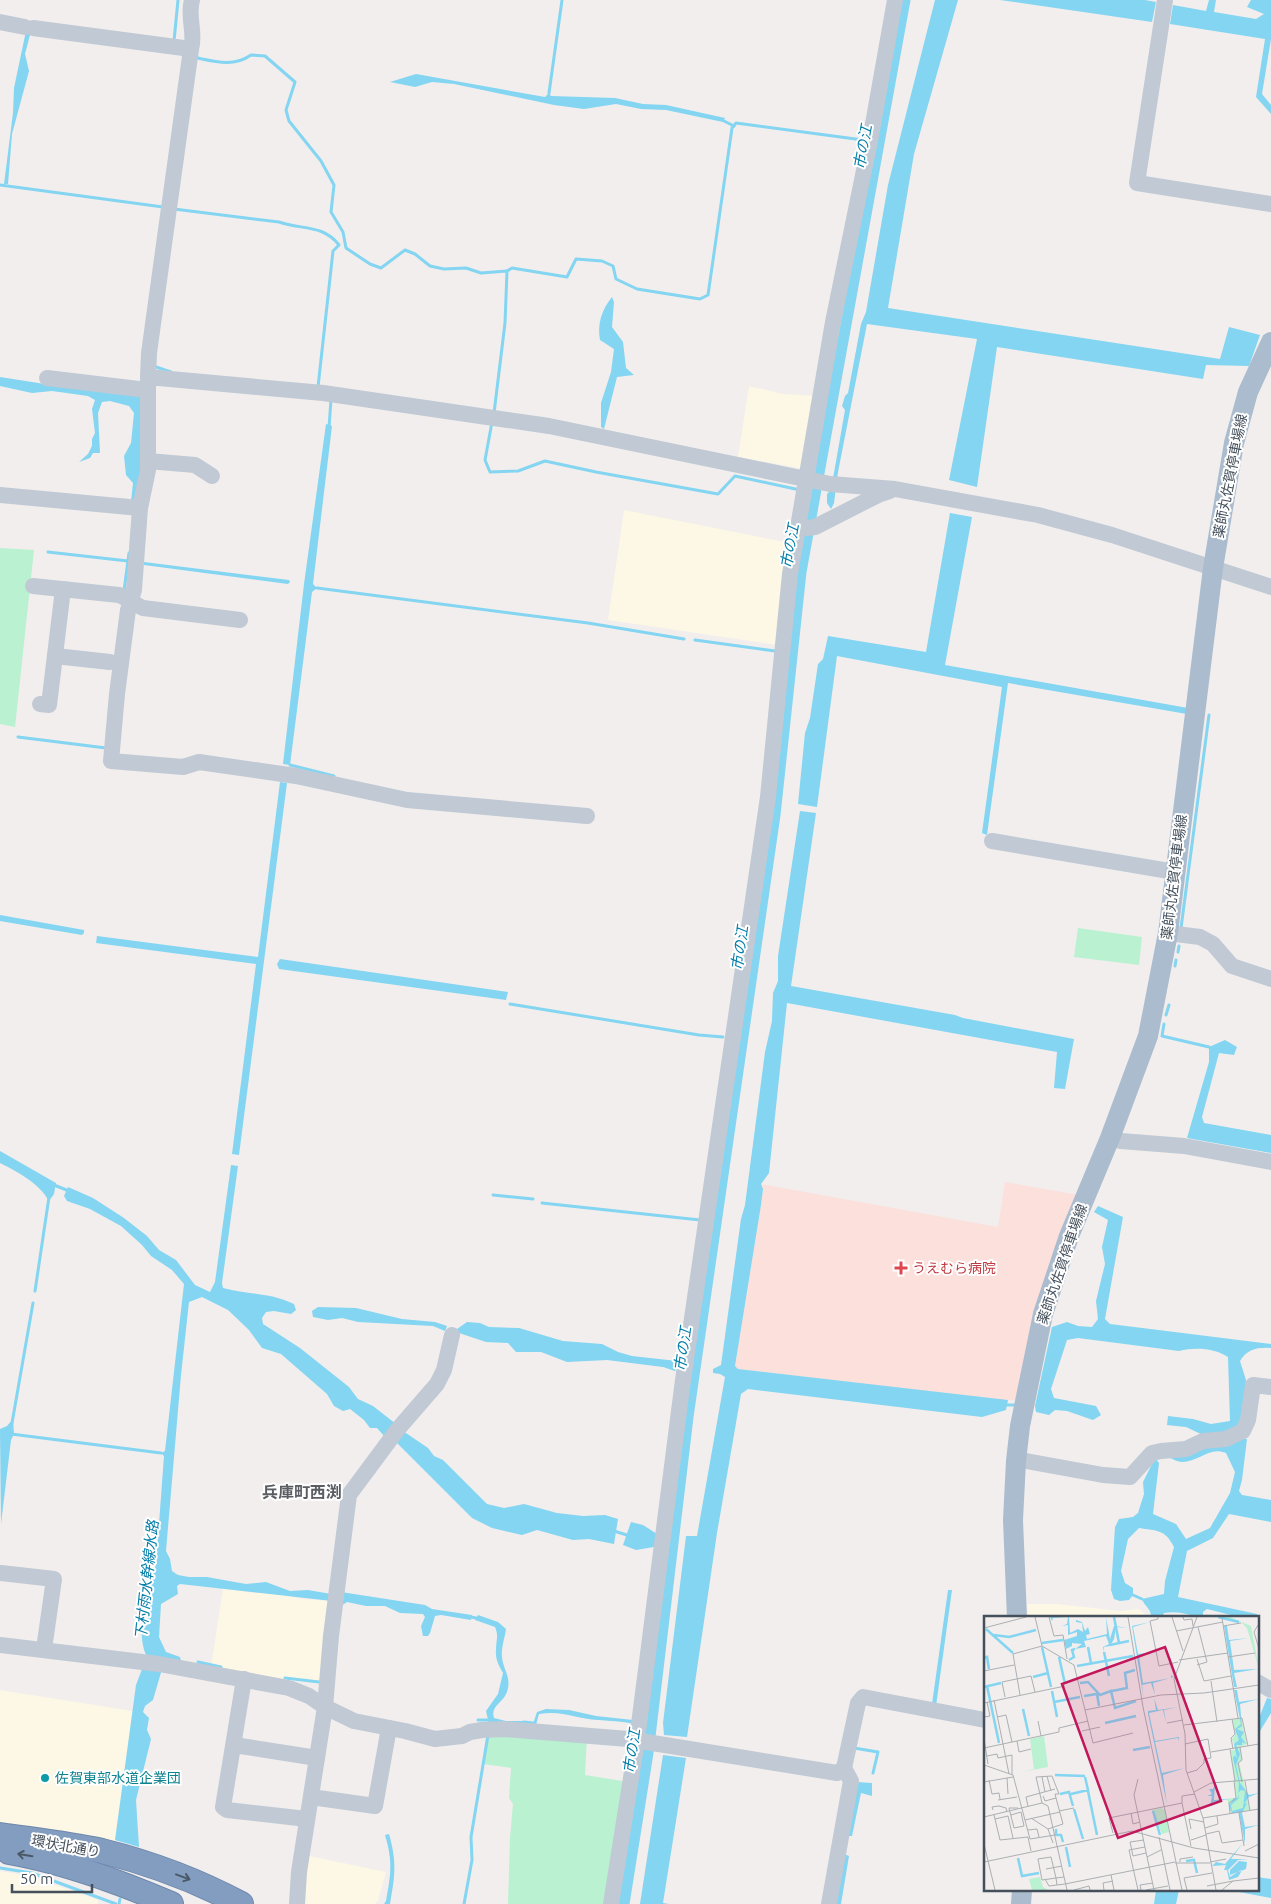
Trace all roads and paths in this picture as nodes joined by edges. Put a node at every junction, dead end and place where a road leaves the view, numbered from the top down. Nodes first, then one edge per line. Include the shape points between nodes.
1 (192, 0) edge
2 (895, 0) edge
3 (1164, 8) edge
4 (0, 22) edge
5 (191, 49) junction
6 (1271, 204) edge
7 (1271, 342) edge
8 (47, 378) dead end
9 (148, 383) junction
10 (148, 461) junction
11 (212, 476) dead end
12 (805, 487) junction
13 (895, 489) junction
14 (0, 495) edge
15 (133, 508) junction
16 (798, 529) junction
17 (1213, 568) junction
18 (33, 586) dead end
19 (1271, 587) edge
20 (63, 588) junction
21 (125, 598) junction
22 (240, 620) dead end
23 (55, 656) junction
24 (110, 662) dead end
25 (40, 704) dead end
26 (587, 816) dead end
27 (992, 841) dead end
28 (1175, 872) junction
29 (1168, 933) junction
30 (1271, 979) edge
31 (1110, 1138) junction
32 (1271, 1162) edge
33 (452, 1335) dead end
34 (1271, 1387) edge
35 (1016, 1461) junction
36 (1, 1573) edge
37 (1017, 1616) edge
38 (0, 1645) edge
39 (44, 1649) junction
40 (244, 1679) junction
41 (1258, 1683) edge
42 (1271, 1690) edge
43 (325, 1707) junction
44 (984, 1720) edge
45 (389, 1728) junction
46 (637, 1740) junction
47 (234, 1745) junction
48 (312, 1758) junction
49 (844, 1768) junction
50 (311, 1797) junction
51 (303, 1819) junction
52 (0, 1835) edge
53 (0, 1851) edge
54 (171, 1904) edge
55 (242, 1904) edge
56 (297, 1904) edge
57 (611, 1904) edge
58 (829, 1904) edge

1 - 5 street via 190,18 194,40
2 - 12 street
3 - 6 street via 1137,183
4 - 5 street
5 - 9 street via 149,352
7 - 17 main road, 薬師丸佐賀停車場線 via 1248,392 1234,443
8 - 9 street
9 - 10 street
9 - 12 street via 323,393 493,418 603,436
10 - 11 street via 194,465
10 - 15 street
12 - 13 street via 832,484
12 - 16 street
13 - 16 street via 815,526
13 - 17 street via 1038,514
14 - 15 street
15 - 21 street via 137,557
16 - 46 street via 790,574 768,797 685,1370
17 - 19 street
17 - 28 main road, 薬師丸佐賀停車場線
18 - 20 street
20 - 21 street
20 - 23 street
21 - 22 street via 143,608
21 - 26 street via 111,761 183,767 199,762 288,775 406,800
23 - 24 street
23 - 25 street via 50,705
27 - 28 street
28 - 29 main road, 薬師丸佐賀停車場線
29 - 30 street via 1200,937 1213,944 1232,966
29 - 31 main road, 薬師丸佐賀停車場線 via 1148,1036
31 - 32 street via 1184,1146
31 - 35 main road, 薬師丸佐賀停車場線 via 1069,1236 1043,1314
33 - 43 street via 444,1370 436,1384 349,1495
34 - 35 street via 1253,1385 1248,1420 1243,1431 1231,1437 1203,1440 1186,1449 1152,1453 1130,1477
35 - 37 main road, 薬師丸佐賀停車場線 via 1013,1520
36 - 39 street via 54,1579
38 - 39 street
39 - 40 street
40 - 43 street via 289,1688
40 - 47 street
41 - 42 street
43 - 45 street via 354,1721
43 - 48 street
44 - 49 street via 863,1697 858,1703
45 - 46 street via 435,1739 504,1729
45 - 50 street via 375,1806
46 - 49 street via 837,1773
46 - 57 street
47 - 48 street
47 - 51 street via 224,1808
48 - 50 street
49 - 58 street via 851,1781
50 - 51 street
51 - 56 street
52 -> 55 highway, 環状北通り via 102,1851 185,1877
54 -> 53 highway, 環状北通り via 88,1873 36,1857

